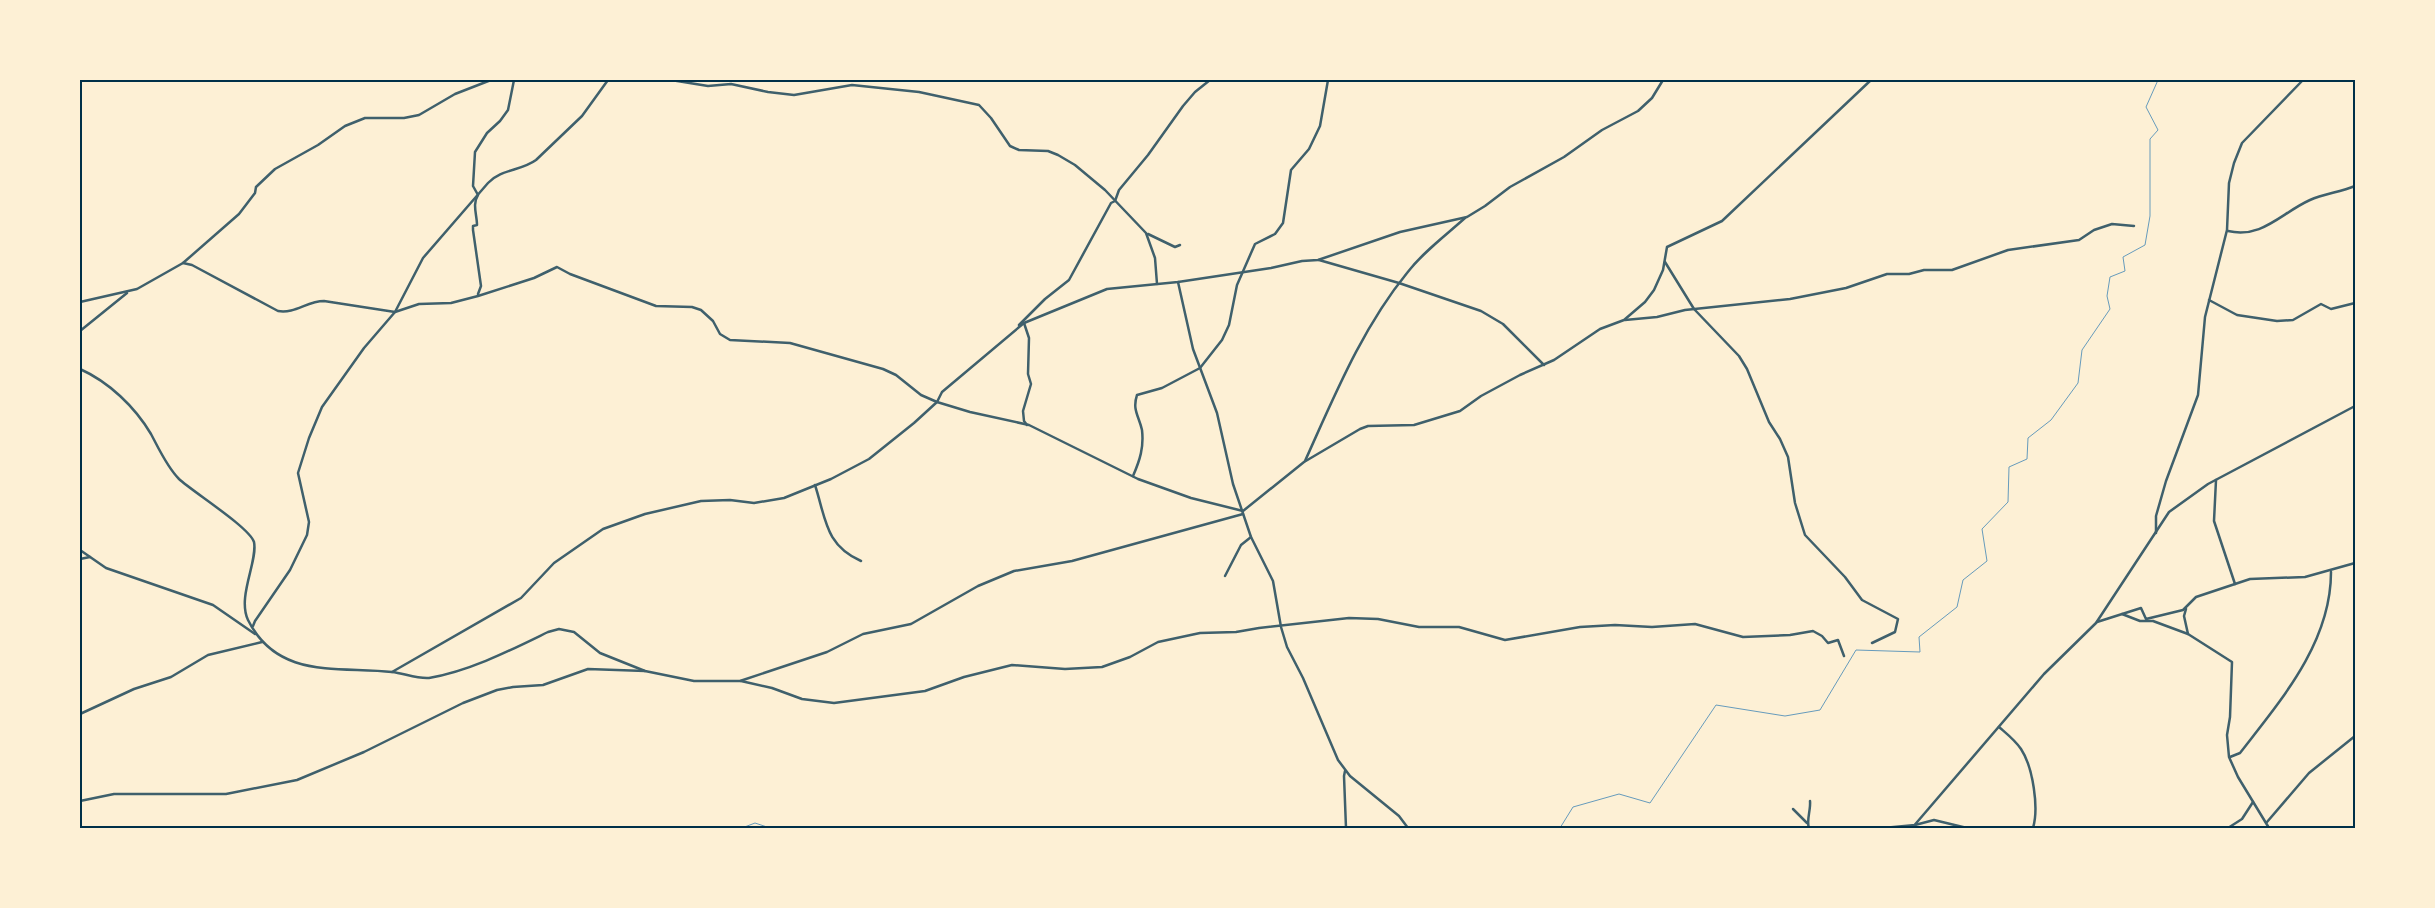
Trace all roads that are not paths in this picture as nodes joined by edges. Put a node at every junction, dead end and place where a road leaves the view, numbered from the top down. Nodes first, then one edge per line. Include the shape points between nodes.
1 (491, 80) edge
2 (514, 80) edge
3 (608, 80) edge
4 (671, 80) edge
5 (1210, 80) edge
6 (1328, 80) edge
7 (1663, 80) edge
8 (1871, 80) edge
9 (2303, 80) edge
10 (2355, 186) edge
11 (478, 195) junction
12 (1115, 201) junction
13 (1467, 217) junction
14 (2134, 226) dead end
15 (2227, 230) junction
16 (1146, 233) junction
17 (1180, 245) dead end
18 (1318, 260) junction
19 (1665, 261) junction
20 (183, 263) junction
21 (1245, 272) junction
22 (1178, 282) junction
23 (1399, 282) junction
24 (1157, 284) junction
25 (130, 291) junction
26 (478, 296) junction
27 (2209, 300) junction
28 (80, 302) edge
29 (2355, 303) edge
30 (1694, 309) junction
31 (395, 312) junction
32 (1624, 320) junction
33 (1024, 323) junction
34 (1015, 330) junction
35 (80, 331) edge
36 (1544, 365) junction
37 (1200, 368) junction
38 (80, 369) edge
39 (937, 402) junction
40 (2355, 406) edge
41 (1027, 425) junction
42 (1304, 462) junction
43 (1133, 476) junction
44 (2216, 480) junction
45 (814, 485) junction
46 (1243, 513) junction
47 (2156, 536) junction
48 (1250, 537) junction
49 (80, 550) edge
50 (90, 557) junction
51 (80, 558) edge
52 (861, 561) dead end
53 (2355, 563) edge
54 (2331, 572) junction
55 (1225, 576) dead end
56 (2235, 584) junction
57 (2187, 608) junction
58 (2122, 614) junction
59 (2096, 623) junction
60 (254, 627) junction
61 (1281, 627) junction
62 (256, 634) junction
63 (2188, 634) junction
64 (262, 642) junction
65 (1872, 643) dead end
66 (1844, 656) dead end
67 (646, 671) junction
68 (392, 672) junction
69 (740, 681) junction
70 (80, 714) edge
71 (1999, 727) junction
72 (2355, 736) edge
73 (2229, 757) junction
74 (1346, 771) junction
75 (80, 801) edge
76 (1810, 801) dead end
77 (2253, 802) junction
78 (1792, 809) dead end
79 (2266, 822) junction
80 (1807, 823) junction
81 (1914, 827) edge
82 (1346, 828) edge
83 (1408, 828) edge
84 (1809, 828) edge
85 (1884, 828) edge
86 (1967, 828) edge
87 (2033, 828) edge
88 (2058, 828) edge
89 (2228, 828) edge
90 (2269, 828) edge

1 - 20 street via 455,94 415,116 358,119 307,152 286,160 259,184 239,214
2 - 11 street via 508,110 486,133 475,152 474,186
3 - 11 street via 582,116 536,160 496,175
4 - 12 street via 708,86 731,84 794,95 852,85 919,92 974,103 986,112 1010,146 1058,154 1094,180
5 - 12 street via 1183,106 1119,190
6 - 21 street via 1320,126 1309,148 1291,170 1283,223 1275,234 1255,244
7 - 13 street via 1642,108 1510,187
8 - 19 street via 1722,222 1667,248
9 - 15 street via 2237,152 2229,183
10 - 15 street via 2310,200 2256,231 2239,233
11 - 26 street via 475,208 478,225 473,226 473,230 481,286
11 - 31 street via 423,258
12 - 16 street
12 - 34 street via 1110,202 1067,282
13 - 18 street via 1400,232
13 - 23 street via 1416,262
14 - 30 street via 2112,224 2079,240 2008,250 1952,270 1887,274 1846,288 1790,299
15 - 27 street
16 - 17 street via 1175,247
16 - 24 street via 1155,258
18 - 21 street
18 - 23 street
19 - 30 street
19 - 32 street via 1650,296
20 - 25 street
20 - 31 street via 278,311 290,312 324,300
21 - 22 street
21 - 37 street via 1238,285 1226,332
22 - 24 street
22 - 37 street
23 - 36 street via 1454,300 1494,318 1512,331
23 - 42 street via 1356,353
24 - 33 street via 1107,289
25 - 28 street
25 - 35 street
26 - 31 street via 451,303 419,304
26 - 39 street via 559,267 576,277 656,306 701,310 713,321 720,334 730,340 790,343 883,369
27 - 29 street via 2237,315 2285,322 2321,304 2331,309
27 - 47 street via 2198,394 2158,510
30 - 32 street
30 - 65 street via 1748,369 1769,422 1788,457 1804,535 1845,576 1862,600 1898,619 1895,632
31 - 60 street via 357,357 322,407 298,473 309,522 307,535 298,558
32 - 36 street via 1600,328
33 - 34 street
33 - 41 street via 1029,338 1028,375 1031,384 1023,411
34 - 39 street via 942,392
36 - 42 street via 1481,396 1460,411 1414,425 1364,427
37 - 43 street via 1162,388 1137,395 1134,408 1143,448
37 - 46 street via 1217,413 1230,477
38 - 60 street via 105,383 125,400 177,477 211,501 251,538 254,552 246,605 248,620
39 - 41 street
39 - 45 street via 885,448 862,463
40 - 44 street
41 - 43 street
42 - 46 street
43 - 46 street
44 - 47 street via 2174,508
44 - 56 street via 2214,521
45 - 52 street via 835,544
45 - 68 street via 766,502 702,501 645,514 603,529 554,562 520,598
46 - 48 street
46 - 69 street via 1072,561 1014,571 978,586 911,624 864,634 827,652
47 - 59 street
48 - 55 street via 1241,545
48 - 61 street via 1273,581
49 - 50 street
50 - 51 street
50 - 62 street via 123,575 213,605
53 - 54 street
54 - 56 street via 2297,578 2256,577
54 - 73 street via 2326,609 2304,666 2240,753
56 - 57 street via 2196,597
57 - 58 street via 2146,619 2141,608
57 - 63 street via 2184,616
58 - 59 street
58 - 63 street
59 - 71 street via 2052,665
60 - 62 street
61 - 66 street via 1372,618 1419,627 1459,627 1505,640 1580,627 1698,624 1739,636 1816,632 1828,643 1836,639
61 - 69 street via 1177,637 1102,667 1065,669 1012,665 925,691 834,703 802,699
61 - 74 street via 1333,750
62 - 64 street
63 - 73 street via 2233,664 2227,735
64 - 68 street via 314,668
64 - 70 street via 208,655 171,677 134,688
67 - 68 street via 600,653 574,632 559,629 470,667 427,678
67 - 69 street via 694,681
67 - 75 street via 588,669 540,686 513,686 497,690 297,780 226,794 114,794
71 - 81 street
71 - 87 street via 2021,748 2029,768 2036,812
72 - 79 street via 2309,773
73 - 77 street
74 - 82 street
74 - 83 street via 1399,816
76 - 80 street
77 - 79 street
77 - 89 street via 2244,817
78 - 80 street
79 - 90 street
80 - 84 street
81 - 85 street
81 - 86 street via 1934,820
87 - 88 street

